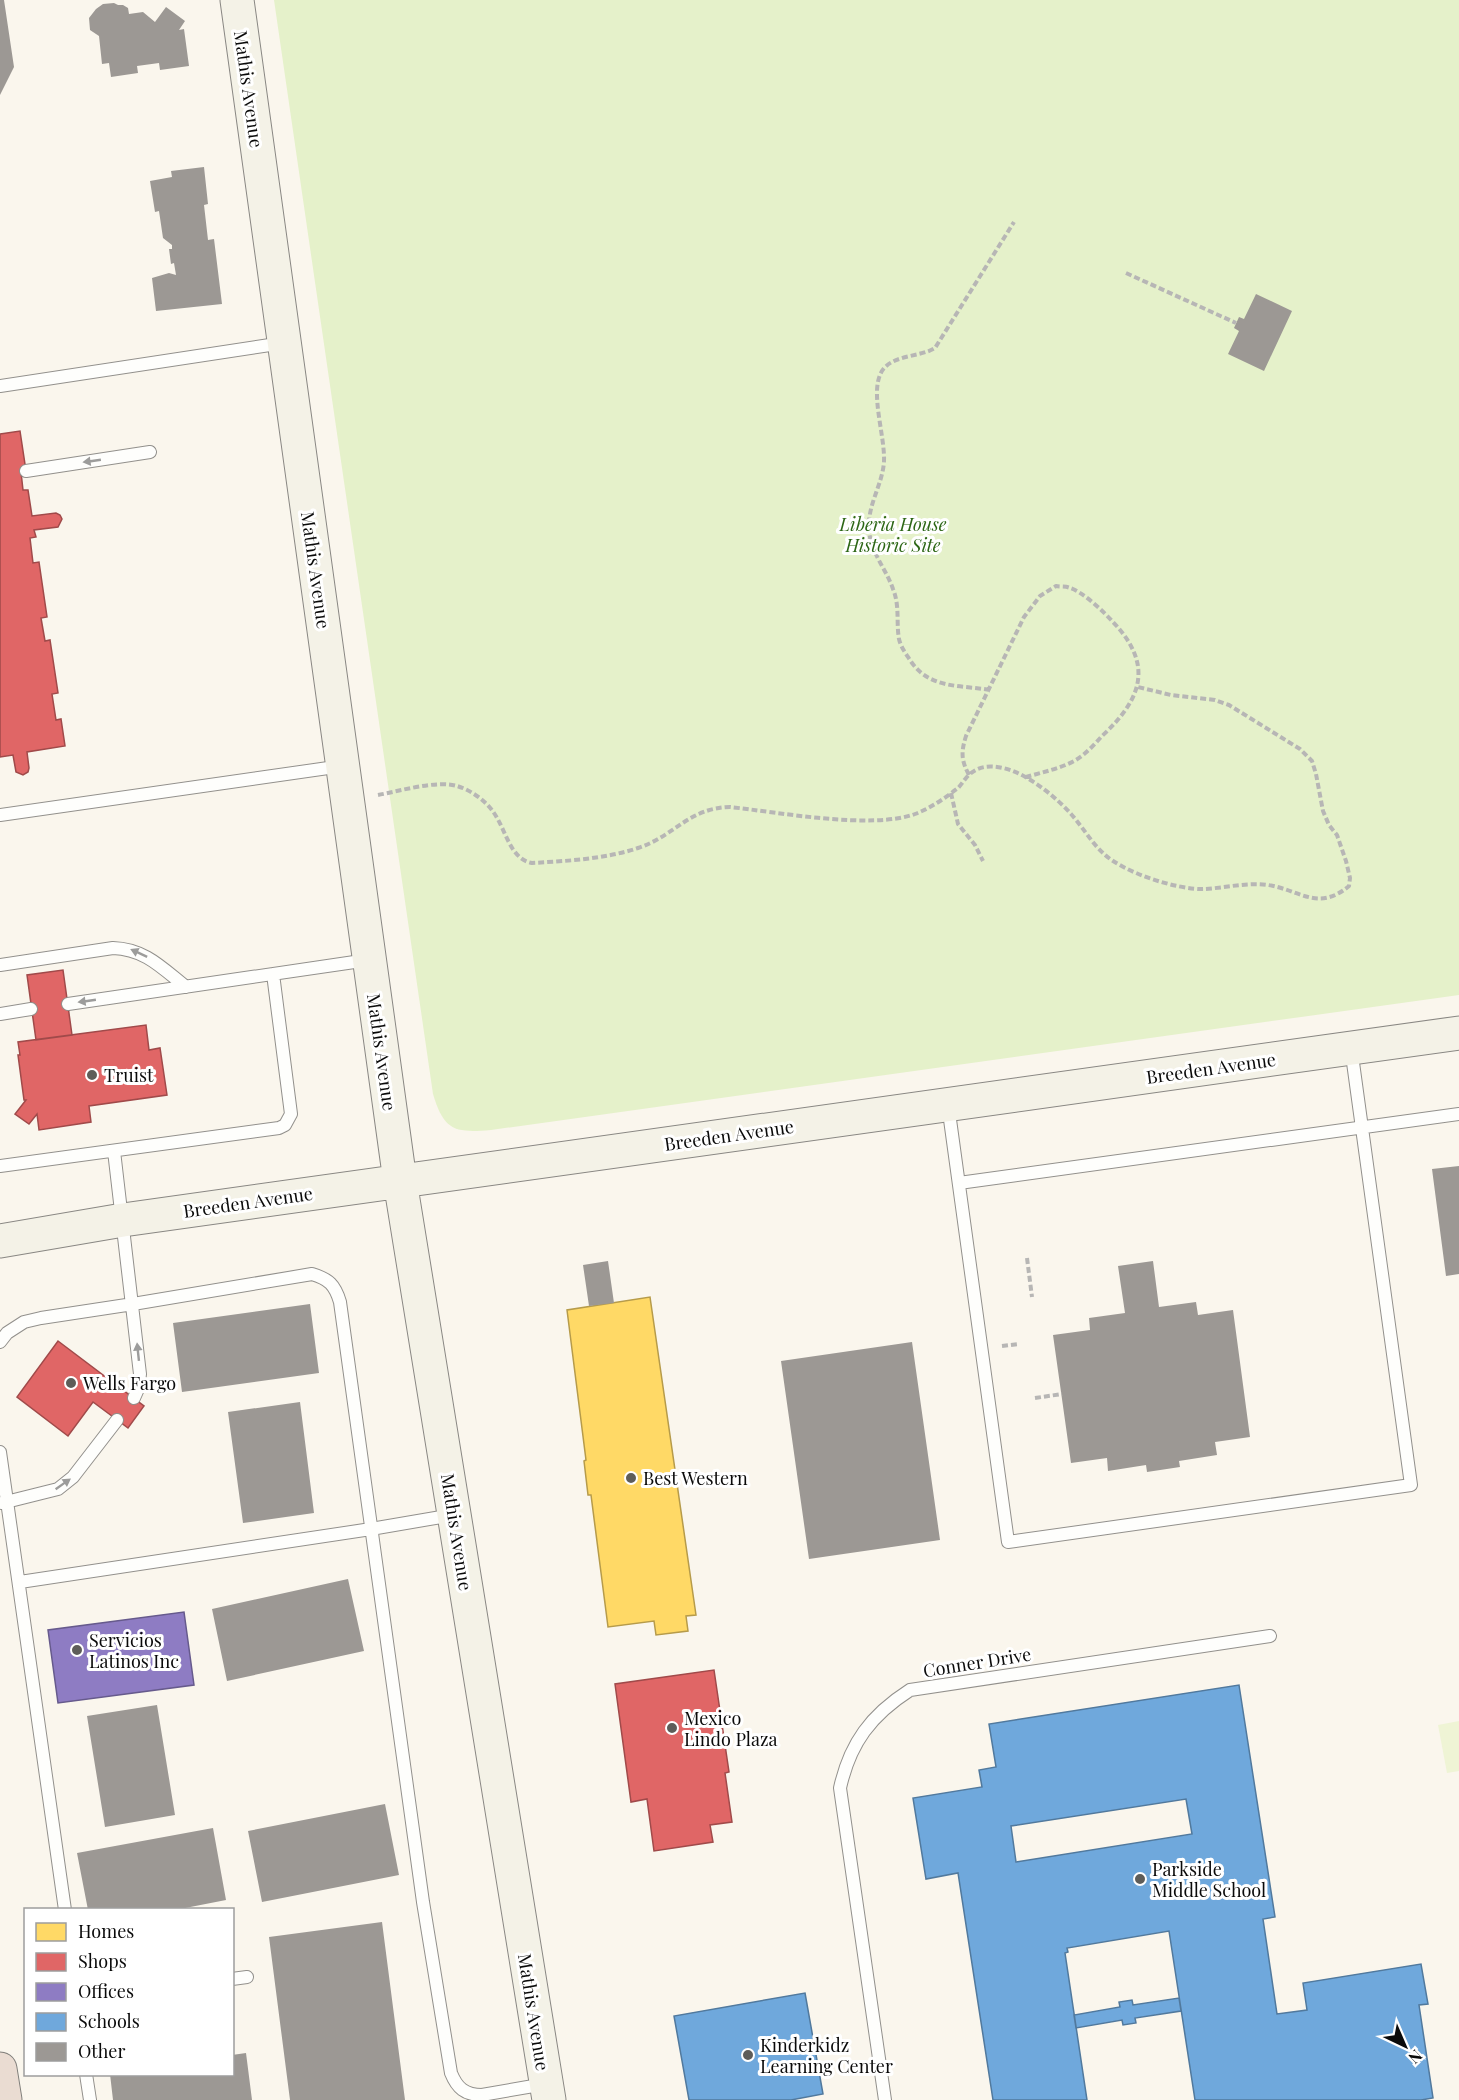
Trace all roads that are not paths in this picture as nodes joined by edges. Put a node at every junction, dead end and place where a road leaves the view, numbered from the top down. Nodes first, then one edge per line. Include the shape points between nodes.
1 (237, 0) edge
2 (284, 343) junction
3 (0, 386) edge
4 (150, 452) dead end
5 (26, 471) dead end
6 (343, 766) junction
7 (0, 815) edge
8 (369, 960) junction
9 (0, 965) edge
10 (273, 974) junction
11 (186, 987) junction
12 (68, 1004) dead end
13 (31, 1010) dead end
14 (0, 1014) edge
15 (1459, 1033) edge
16 (1351, 1048) junction
17 (948, 1104) junction
18 (1459, 1114) edge
19 (1362, 1127) junction
20 (114, 1150) junction
21 (0, 1166) edge
22 (400, 1181) junction
23 (959, 1183) junction
24 (123, 1220) junction
25 (0, 1241) edge
26 (133, 1304) junction
27 (0, 1342) edge
28 (134, 1398) dead end
29 (117, 1420) dead end
30 (0, 1452) edge
31 (4, 1503) edge
32 (454, 1514) junction
33 (371, 1529) junction
34 (20, 1582) junction
35 (1270, 1636) dead end
36 (65, 1908) edge
37 (247, 1977) dead end
38 (234, 1979) edge
39 (0, 2069) edge
40 (86, 2076) edge
41 (547, 2092) edge
42 (5, 2100) edge
43 (90, 2100) edge
44 (885, 2100) edge

1 - 2 street, Mathis Avenue
2 - 3 lane
2 - 6 street, Mathis Avenue
4 -> 5 lane
6 - 7 lane
6 - 8 street, Mathis Avenue
8 - 10 lane
8 - 22 street, Mathis Avenue
11 -> 9 lane via 142,953 129,948
10 - 11 lane
10 - 20 lane via 291,1114 285,1125
11 -> 12 lane
13 - 14 lane
15 - 16 street, Breeden Avenue
16 - 17 street, Breeden Avenue
16 - 19 lane
17 - 22 street, Breeden Avenue
17 - 23 lane
18 - 19 lane
19 - 23 lane
19 - 23 lane via 1411,1485 1008,1542
20 - 21 lane
20 - 24 lane
22 - 24 street, Breeden Avenue
22 - 32 street, Mathis Avenue
24 - 25 street, Breeden Avenue
24 - 26 lane
26 - 27 lane via 24,1322
28 -> 26 lane via 140,1374
26 - 33 lane via 312,1274 326,1278 336,1288 340,1302
31 -> 29 lane via 58,1489 73,1477
30 - 31 lane
31 - 34 lane
32 - 33 lane
32 - 41 street, Mathis Avenue
33 - 34 lane
33 - 41 lane via 451,2073 455,2083 472,2095
34 - 36 lane
35 - 44 lane, Conner Drive via 910,1690 876,1716 859,1738 844,1769 840,1788
37 - 38 lane
39 - 42 highway
40 - 43 lane

